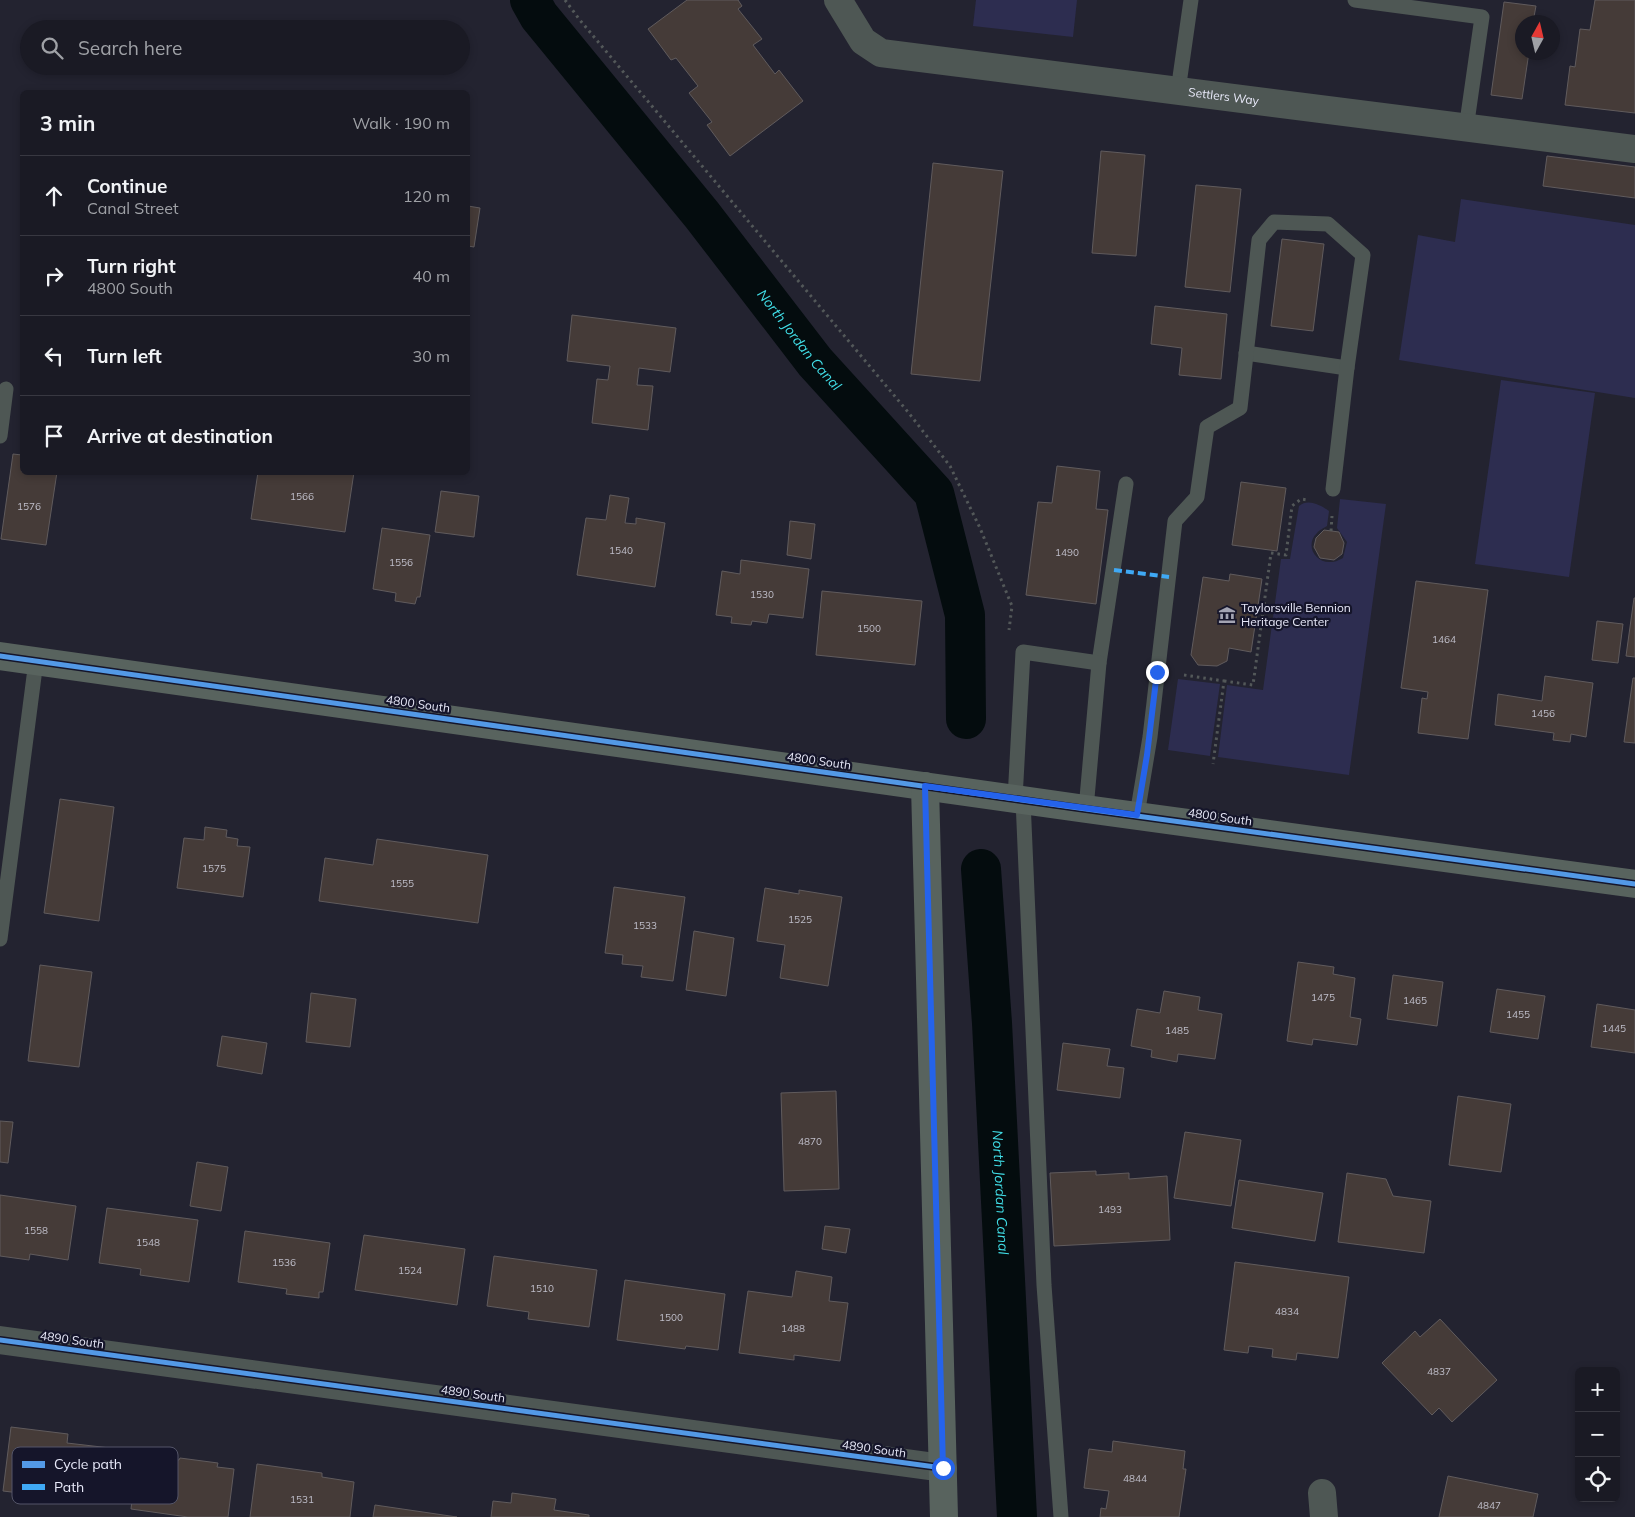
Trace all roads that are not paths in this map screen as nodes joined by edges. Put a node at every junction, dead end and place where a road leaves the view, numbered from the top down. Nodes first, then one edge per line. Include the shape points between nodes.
1 (838, 0) edge
2 (1191, 0) edge
3 (1355, 0) edge
4 (1178, 90) junction
5 (1466, 128) junction
6 (1635, 149) edge
7 (1246, 353) junction
8 (1347, 368) junction
9 (6, 389) dead end
10 (0, 436) edge
11 (1126, 484) dead end
12 (1333, 489) dead end
13 (0, 656) edge
14 (36, 661) junction
15 (1099, 663) junction
16 (925, 786) junction
17 (1019, 800) junction
18 (1086, 809) junction
19 (1137, 815) junction
20 (1635, 884) edge
21 (0, 939) edge
22 (0, 1340) edge
23 (943, 1468) junction
24 (944, 1517) edge
25 (1060, 1517) edge

1 - 4 street, Settlers Way via 863,41 881,53
2 - 4 lane
3 - 5 lane via 1482,17
4 - 5 street, Settlers Way
5 - 6 street, Settlers Way
7 - 8 lane
7 - 8 lane via 1259,240 1274,222 1328,224 1362,255
7 - 19 lane via 1240,408 1206,427 1197,497 1175,521
8 - 12 lane
9 - 10 lane
11 - 15 lane
13 - 14 street, 4800 South
14 - 16 street, 4800 South
14 - 21 lane
15 - 17 lane via 1023,652
15 - 18 lane
16 - 17 street, 4800 South
16 - 23 street
17 - 18 street, 4800 South
17 - 25 lane via 1044,1285
18 - 19 street, 4800 South
19 - 20 street, 4800 South
22 - 23 street, 4890 South
23 - 24 street

